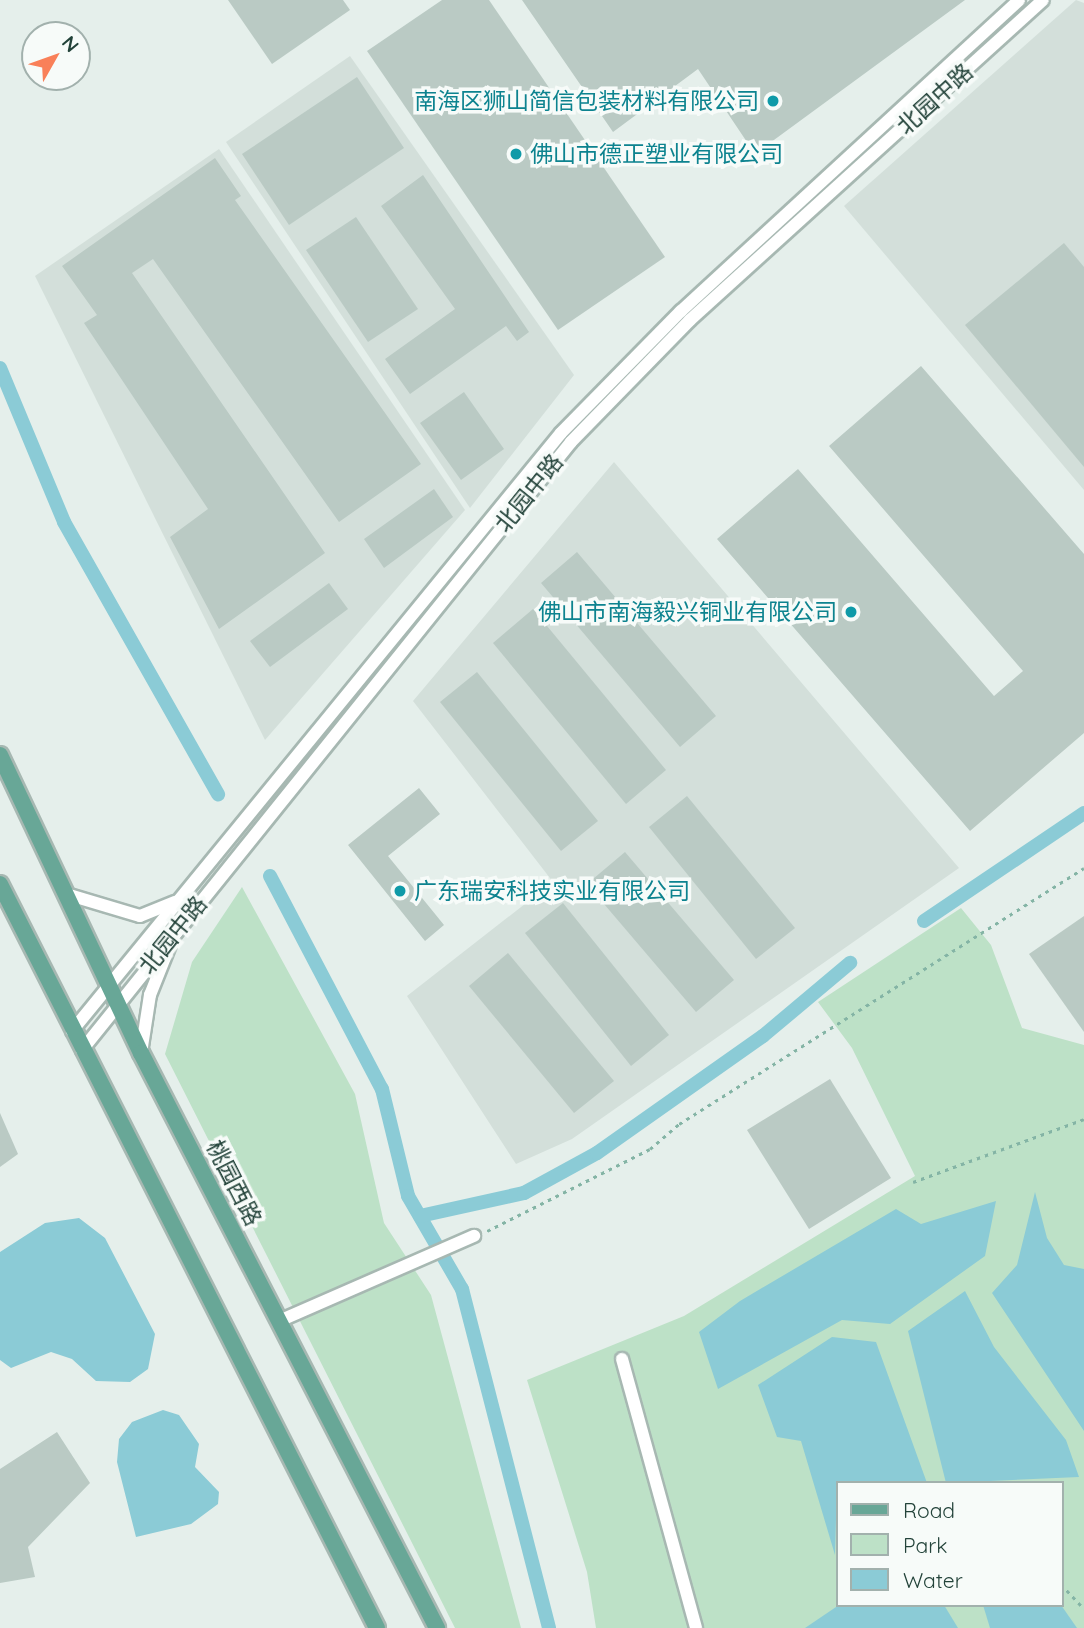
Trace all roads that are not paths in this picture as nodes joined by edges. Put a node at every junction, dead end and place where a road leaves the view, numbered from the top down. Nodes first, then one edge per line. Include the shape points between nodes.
1 (1019, 0) edge
2 (1043, 0) edge
3 (0, 755) edge
4 (0, 884) edge
5 (66, 894) junction
6 (178, 901) junction
7 (174, 934) junction
8 (109, 985) junction
9 (118, 1004) junction
10 (72, 1031) junction
11 (82, 1050) junction
12 (142, 1053) junction
13 (474, 1236) road end
14 (279, 1321) junction
15 (622, 1359) dead end
16 (377, 1628) edge
17 (437, 1628) edge
18 (696, 1628) edge

1 - 6 street, 北园中路 via 681,311 561,433
2 - 7 street, 北园中路 via 690,320 589,422
3 - 5 main road, 桃园西路
4 - 10 main road
5 - 6 street via 140,916
5 - 8 main road, 桃园西路
6 - 8 street, 北园中路
7 - 9 street, 北园中路
7 - 12 street via 150,995
8 - 9 main road, 桃园西路
8 - 10 street, 北园中路
9 - 11 street, 北园中路
9 - 12 main road, 桃园西路
10 - 11 main road
11 - 16 main road
12 - 14 main road, 桃园西路
13 - 14 street
14 - 17 main road, 桃园西路
15 - 18 street

